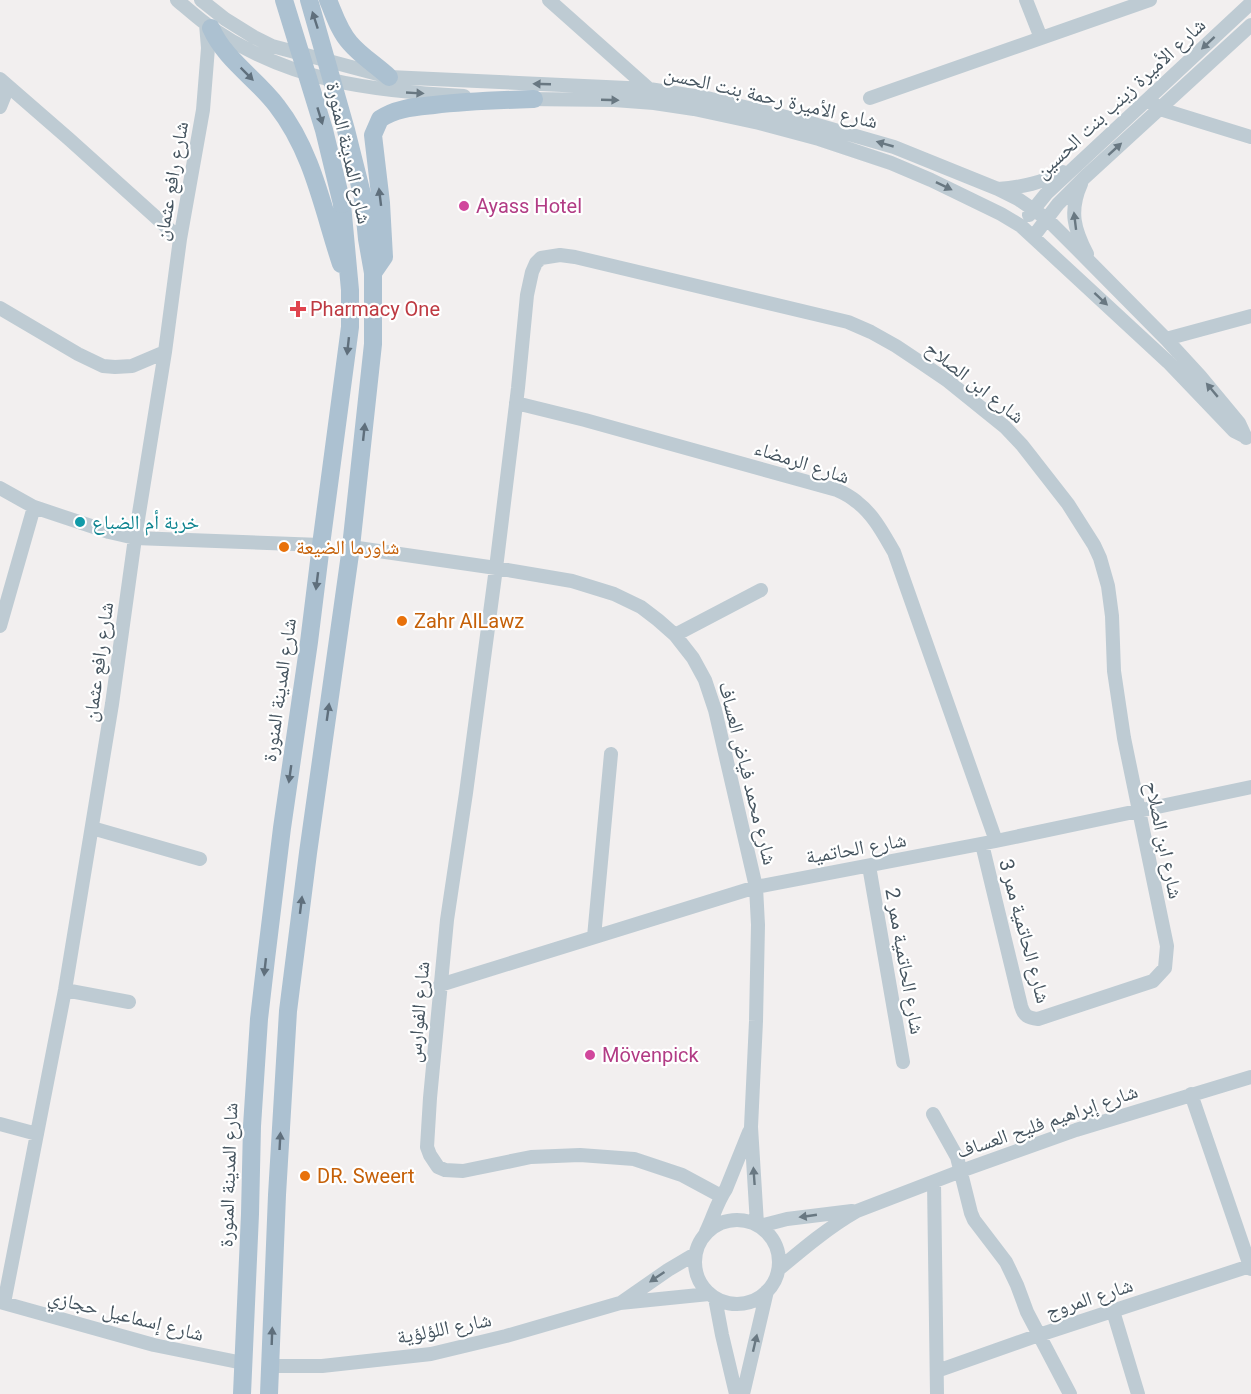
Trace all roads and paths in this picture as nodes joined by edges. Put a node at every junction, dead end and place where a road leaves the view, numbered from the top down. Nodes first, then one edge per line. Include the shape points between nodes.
1 (177, 0) edge
2 (201, 0) edge
3 (284, 0) edge
4 (309, 0) edge
5 (328, 0) edge
6 (549, 0) edge
7 (1026, 0) edge
8 (1150, 0) edge
9 (1251, 3) edge
10 (1251, 24) edge
11 (209, 26) junction
12 (1041, 38) junction
13 (389, 77) junction
14 (4, 83) edge
15 (649, 89) junction
16 (870, 98) dead end
17 (534, 99) junction
18 (1147, 99) junction
19 (0, 106) edge
20 (1160, 109) junction
21 (1251, 137) edge
22 (1080, 171) junction
23 (998, 189) junction
24 (1033, 209) junction
25 (1047, 219) junction
26 (1021, 226) junction
27 (1033, 237) junction
28 (180, 239) junction
29 (1092, 264) junction
30 (373, 273) junction
31 (350, 290) junction
32 (0, 308) edge
33 (1251, 316) edge
34 (1166, 339) junction
35 (165, 352) junction
36 (516, 403) junction
37 (1248, 441) edge
38 (0, 488) edge
39 (34, 507) junction
40 (135, 538) junction
41 (321, 546) junction
42 (351, 547) junction
43 (496, 568) junction
44 (761, 590) dead end
45 (0, 626) edge
46 (675, 635) junction
47 (611, 754) dead end
48 (1251, 787) edge
49 (1138, 810) junction
50 (92, 828) junction
51 (989, 843) junction
52 (200, 859) dead end
53 (869, 866) junction
54 (756, 887) junction
55 (594, 937) junction
56 (440, 985) junction
57 (65, 990) junction
58 (129, 1002) dead end
59 (1038, 1018) joint
60 (903, 1062) dead end
61 (1251, 1077) edge
62 (1191, 1094) junction
63 (933, 1114) dead end
64 (0, 1124) edge
65 (751, 1127) junction
66 (37, 1134) junction
67 (961, 1170) junction
68 (934, 1182) junction
69 (721, 1196) junction
70 (857, 1211) junction
71 (759, 1225) junction
72 (705, 1234) junction
73 (695, 1254) junction
74 (1250, 1268) edge
75 (779, 1269) junction
76 (767, 1291) junction
77 (712, 1296) junction
78 (2, 1303) edge
79 (620, 1303) junction
80 (1113, 1311) junction
81 (1039, 1335) junction
82 (243, 1363) junction
83 (271, 1366) junction
84 (937, 1371) junction
85 (242, 1394) edge
86 (269, 1394) edge
87 (736, 1394) edge
88 (743, 1394) edge
89 (937, 1394) edge
90 (1070, 1394) edge
91 (1138, 1394) edge

1 - 11 street, شارع الأميرة رحمة بنت الحسن
2 - 13 street, شارع الأميرة رحمة بنت الحسن via 272,46
3 -> 31 main road, شارع المدينة المنورة, bridge via 342,204
30 -> 4 main road, شارع المدينة المنورة, bridge via 363,198
5 - 13 main road via 348,41
6 - 15 street
7 - 12 street
8 - 12 street
9 -> 18 street, شارع الأميرة زينب بنت الحسين
10 - 20 street, شارع الأميرة زينب بنت الحسين
11 -> 17 street, شارع الأميرة رحمة بنت الحسن via 254,53 291,69 357,86
11 - 28 street, شارع رافع عثمان via 203,110
11 -> 31 main road via 226,52 277,106 299,139
12 - 16 street
15 -> 13 street, شارع الأميرة رحمة بنت الحسن
14 - 19 street
14 - 28 street
23 -> 15 street, شارع الأميرة رحمة بنت الحسن via 894,147 807,122 707,98
17 -> 26 street, شارع الأميرة رحمة بنت الحسن via 654,103 809,136 891,162
30 -> 17 main road via 384,257 373,135 380,119 416,107
18 - 20 street
18 - 22 street, شارع الأميرة زينب بنت الحسين
20 - 21 street
22 -> 20 street, شارع الأميرة زينب بنت الحسين
22 - 23 street via 1018,188
22 - 24 street, شارع الأميرة زينب بنت الحسين via 1046,194
22 - 25 street, شارع الأميرة زينب بنت الحسين
29 -> 22 street via 1074,222
23 - 24 street, شارع الأميرة رحمة بنت الحسن
24 - 25 street, شارع الأميرة رحمة بنت الحسن
24 - 26 street, شارع الأميرة زينب بنت الحسين
25 - 27 street, شارع الأميرة زينب بنت الحسين
25 - 29 street, شارع الأميرة رحمة بنت الحسن
26 - 27 street, شارع الأميرة رحمة بنت الحسن
27 -> 37 street, شارع الأميرة رحمة بنت الحسن
28 - 35 street, شارع رافع عثمان
29 - 34 street, شارع الأميرة رحمة بنت الحسن
42 -> 30 main road, شارع المدينة المنورة via 373,344
31 -> 41 main road, شارع المدينة المنورة via 346,365
32 - 35 street via 103,366 132,366
33 - 34 street
37 -> 34 street, شارع الأميرة رحمة بنت الحسن via 1239,423
35 - 40 street, شارع رافع عثمان
36 - 43 street, شارع ابن الصلاح
36 - 49 street, شارع ابن الصلاح via 532,272 541,258 550,256 575,257 848,322 896,346 948,381 1022,445 1094,545 1108,586 1114,671
36 - 51 street, شارع الرمضاء via 837,490 866,510 894,552
38 - 39 street
39 - 40 street
39 - 45 street
40 - 41 street
40 - 50 street, شارع رافع عثمان
41 -> 82 main road, شارع المدينة المنورة via 258,1030
42 - 43 street, شارع محمد فياض العساف
83 -> 42 main road, شارع المدينة المنورة via 288,1011
43 - 46 street, شارع محمد فياض العساف via 572,581 614,594 641,606
43 - 56 street, شارع الفوارس
44 - 46 street
46 - 54 street, شارع محمد فياض العساف via 701,673 715,710
47 - 55 street
48 - 49 street, شارع الحاتمية
49 - 51 street, شارع الحاتمية
49 - 59 street, شارع ابن الصلاح via 1167,946 1165,968 1153,981
50 - 52 street
50 - 57 street, شارع رافع عثمان
51 - 53 street, شارع الحاتمية
51 - 59 street, شارع الحاتمية ممر 3 via 1021,1006 1029,1018
53 - 54 street, شارع الحاتمية
53 - 60 street, شارع الحاتمية ممر 2
54 - 55 street, شارع الحاتمية
54 - 65 street, شارع محمد فياض العساف via 757,1000
55 - 56 street, شارع الحاتمية
56 - 69 street, شارع الفوارس via 427,1147 438,1167 463,1171 531,1156 634,1159 682,1175
57 - 58 street
57 - 66 street, شارع رافع عثمان
61 - 62 street, شارع إبراهيم فليح العساف
62 - 67 street, شارع إبراهيم فليح العساف
62 - 74 street
63 - 67 street
64 - 66 street
65 - 69 street, شارع محمد فياض العساف
71 -> 65 street, شارع محمد فياض العساف
66 - 78 street, شارع رافع عثمان
67 - 68 street, شارع إبراهيم فليح العساف
67 - 81 street via 970,1213 1006,1262
68 - 70 street, شارع إبراهيم فليح العساف
68 - 84 street
69 - 72 street, شارع محمد فياض العساف
70 -> 71 street, شارع إبراهيم فليح العساف
70 - 75 street, شارع إبراهيم فليح العساف
71 - 72 street via 739,1219 720,1222
71 - 75 street via 776,1245
72 - 73 street
73 - 77 street via 700,1283
73 -> 79 street, شارع اللؤلؤية
74 - 80 street, شارع المروج
75 - 76 street
76 - 77 street via 752,1302 733,1304
88 -> 76 street
77 - 79 street, شارع اللؤلؤية
77 - 87 street
78 - 82 street, شارع إسماعيل حجازي via 154,1345
79 - 83 street, شارع اللؤلؤية via 431,1354
80 - 81 street, شارع المروج
80 - 91 street
81 - 84 street, شارع المروج
81 - 90 street
82 - 85 main road, شارع المدينة المنورة
83 - 86 main road, شارع المدينة المنورة
84 - 89 street

